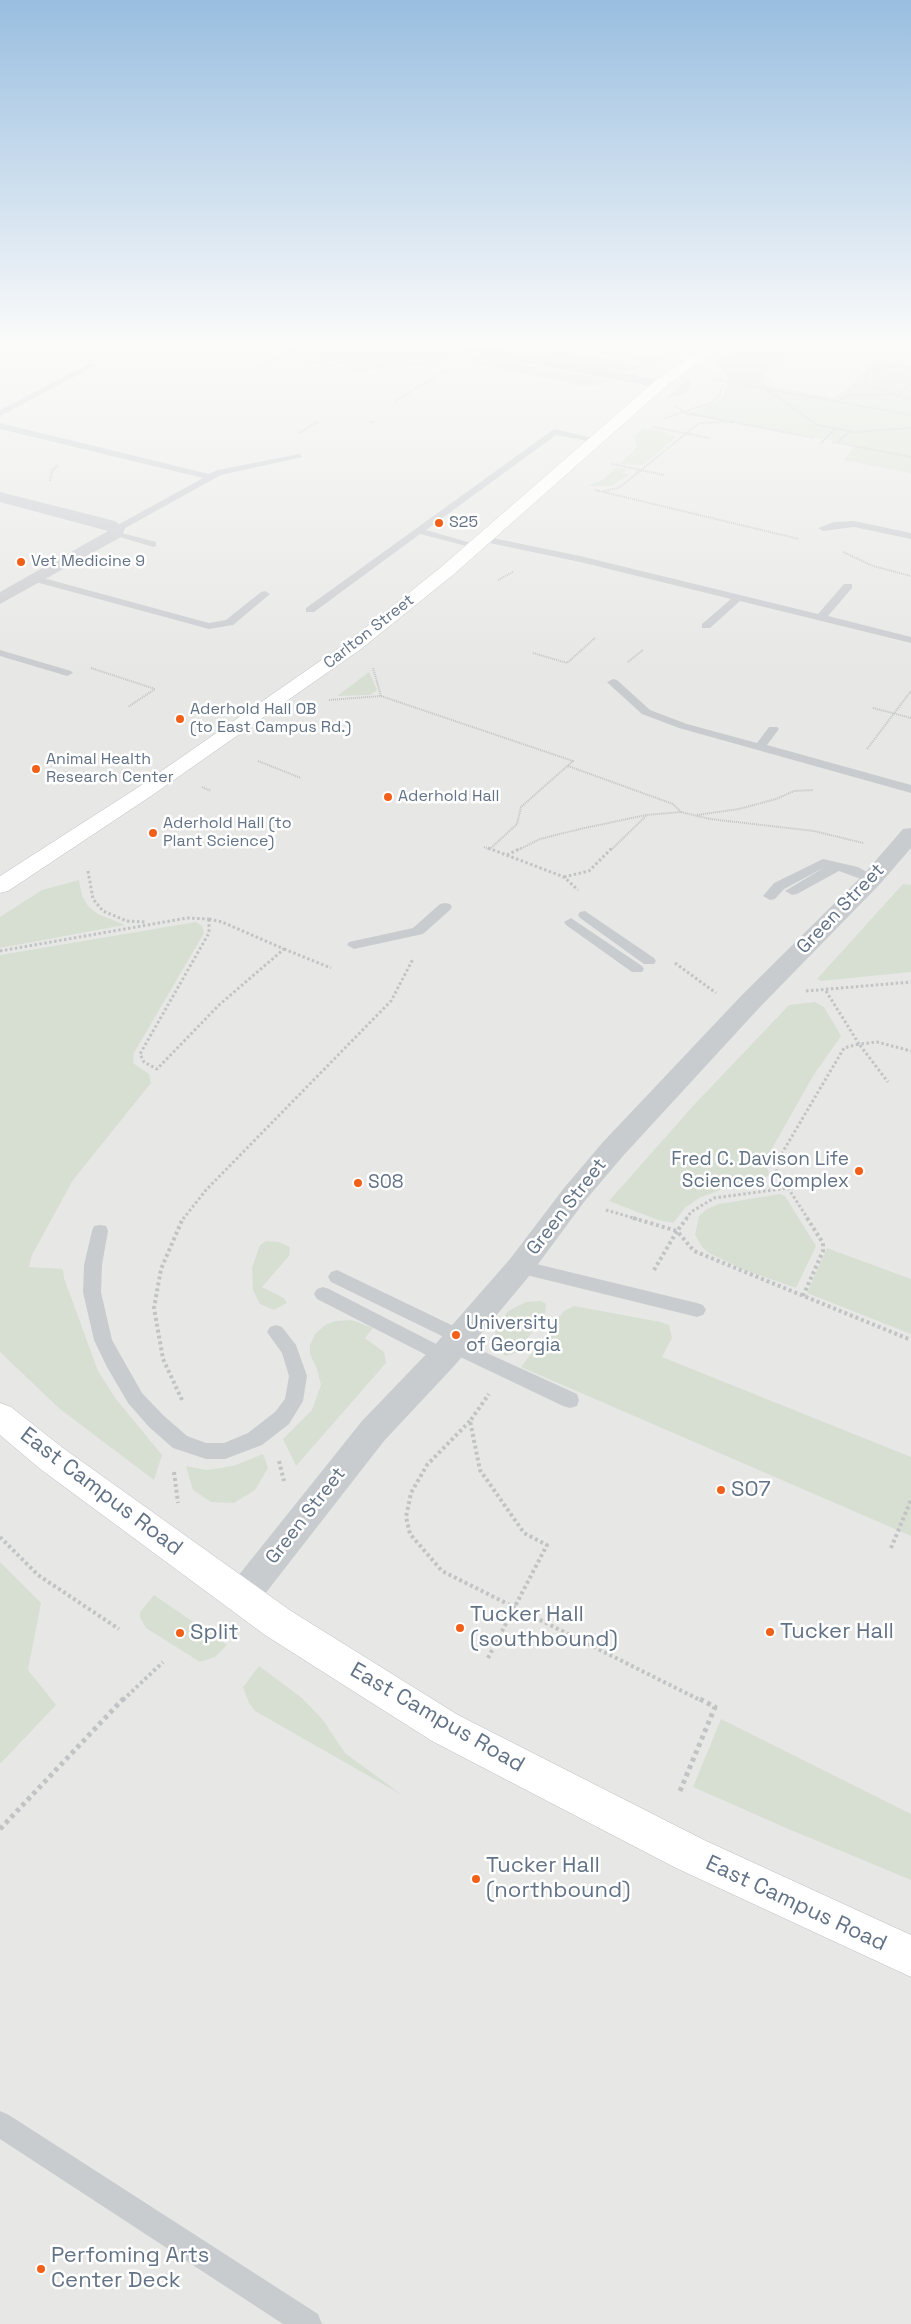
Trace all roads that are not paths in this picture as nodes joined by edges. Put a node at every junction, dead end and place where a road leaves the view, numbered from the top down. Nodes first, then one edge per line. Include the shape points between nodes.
1 (116, 454) edge
2 (523, 454) edge
3 (581, 454) edge
4 (300, 457) dead end
5 (210, 477) junction
6 (0, 497) edge
7 (828, 518) dead end
8 (864, 526) junction
9 (823, 528) dead end
10 (116, 531) junction
11 (418, 532) junction
12 (911, 536) edge
13 (483, 539) junction
14 (153, 544) dead end
15 (36, 579) junction
16 (848, 586) dead end
17 (265, 594) dead end
18 (738, 598) junction
19 (0, 600) edge
20 (310, 610) dead end
21 (820, 619) junction
22 (706, 626) dead end
23 (911, 641) edge
24 (0, 653) edge
25 (67, 673) dead end
26 (613, 682) dead end
27 (773, 729) dead end
28 (759, 748) junction
29 (911, 788) edge
30 (911, 834) edge
31 (838, 866) junction
32 (872, 879) junction
33 (0, 886) edge
34 (445, 907) dead end
35 (585, 915) dead end
36 (571, 922) dead end
37 (354, 945) dead end
38 (100, 1231) dead end
39 (520, 1267) junction
40 (337, 1276) dead end
41 (323, 1294) dead end
42 (697, 1310) dead end
43 (276, 1332) dead end
44 (452, 1346) junction
45 (570, 1400) dead end
46 (0, 1416) edge
47 (242, 1597) junction
48 (911, 1956) edge
49 (0, 2124) edge
50 (308, 2324) edge

1 - 5 lane
2 - 11 lane
3 - 13 street, Carlton Street
4 - 5 lane
5 - 10 lane
6 - 10 street via 108,524
7 - 8 lane
8 - 9 lane via 845,524
8 - 12 lane
10 - 14 lane
10 - 15 street
11 - 13 lane
11 - 20 lane
13 - 18 lane
13 - 33 street, Carlton Street via 299,686
15 - 17 lane via 209,626 229,623
15 - 19 street
16 - 21 lane
18 - 21 lane
18 - 22 lane
21 - 23 lane
24 - 25 lane
26 - 28 lane via 646,712
27 - 28 lane
28 - 29 lane
30 - 32 street, Green Street
31 - 31 lane via 788,893 770,896 779,886 823,863
31 - 32 lane
32 - 39 street, Green Street via 750,1001 613,1149
34 - 37 lane via 418,931
35 - 36 lane via 643,965
38 - 43 lane via 93,1265 92,1292 103,1340 135,1398 180,1442 206,1451 225,1451 255,1439 282,1418 294,1401 298,1376 290,1350
39 - 42 lane
39 - 44 street, Green Street
40 - 44 lane
41 - 44 lane
44 - 45 lane
44 - 47 street, Green Street via 373,1432
46 - 47 street, East Campus Road via 51,1458
47 - 48 street, East Campus Road via 445,1728 690,1854
49 - 50 lane

